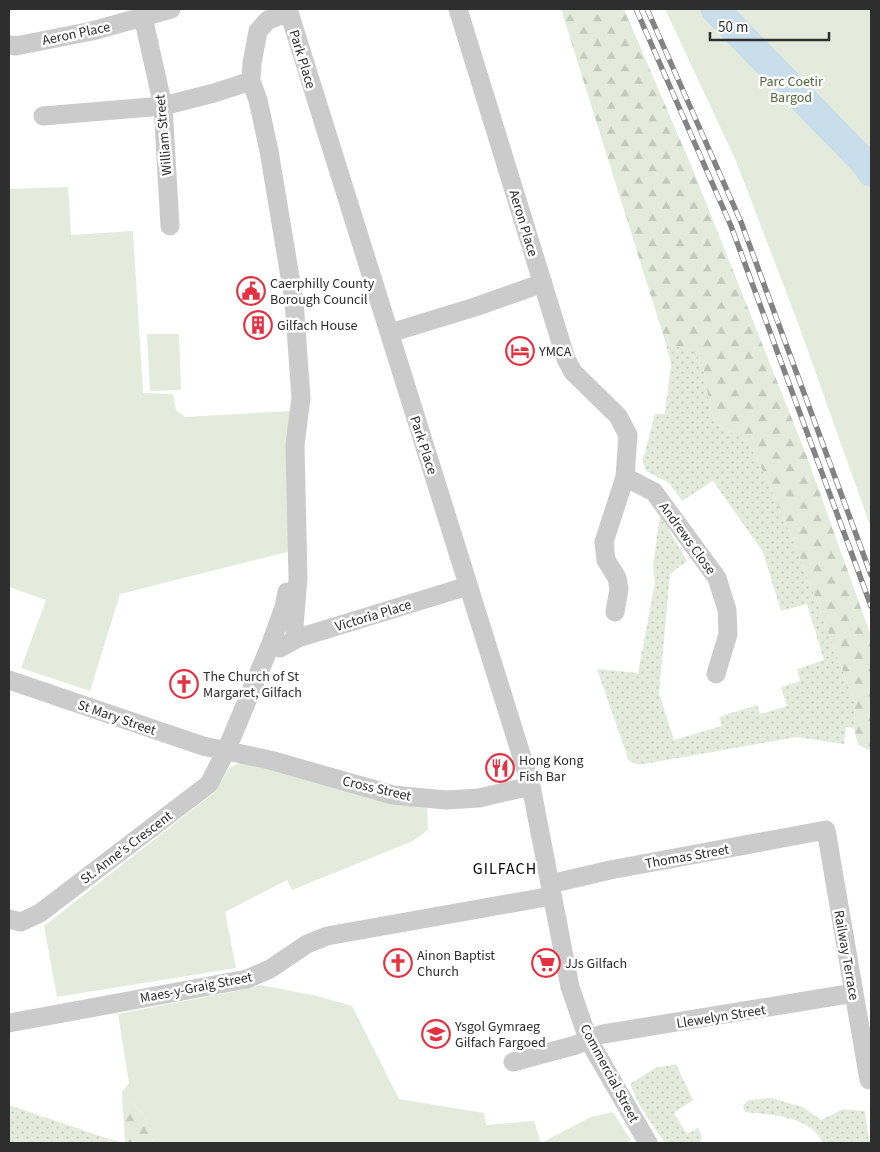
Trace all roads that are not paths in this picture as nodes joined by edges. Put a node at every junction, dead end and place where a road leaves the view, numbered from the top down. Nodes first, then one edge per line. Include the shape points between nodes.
1 (171, 9) edge
2 (458, 9) edge
3 (289, 10) edge
4 (143, 17) junction
5 (9, 46) edge
6 (251, 81) junction
7 (163, 106) junction
8 (43, 116) dead end
9 (170, 226) dead end
10 (543, 283) junction
11 (390, 333) junction
12 (625, 477) junction
13 (289, 580) dead end
14 (468, 586) junction
15 (615, 612) dead end
16 (298, 638) junction
17 (280, 648) dead end
18 (716, 674) dead end
19 (9, 680) edge
20 (226, 751) junction
21 (531, 786) junction
22 (826, 830) joint
23 (550, 890) junction
24 (9, 919) edge
25 (854, 993) junction
26 (9, 1023) edge
27 (588, 1038) junction
28 (513, 1062) dead end
29 (868, 1080) dead end
30 (648, 1143) edge

1 - 4 street, Aeron Place
2 - 10 street, Aeron Place
3 - 6 street via 268,20 258,31
3 - 11 street, Park Place
4 - 5 street, Aeron Place via 92,31
4 - 7 street, William Street
6 - 7 street
6 - 16 street via 269,151 294,301 301,398 295,445 298,578 294,627
7 - 8 street
7 - 9 street, William Street
10 - 11 street
10 - 12 street via 573,372 618,416 628,435
11 - 14 street, Park Place
12 - 15 street via 604,542 606,560 617,578 619,589
12 - 18 street, Andrews Close via 654,492 717,578 728,610 728,634
13 - 20 street, St. Anne's Crescent via 284,607 270,646
14 - 16 street, Victoria Place
14 - 21 street, Park Place
16 - 17 street, Victoria Place
19 - 20 street, St Mary Street
20 - 21 street, Cross Street via 270,760 393,795 446,800 479,798
20 - 24 street, St. Anne's Crescent via 209,784 40,913 21,922
21 - 23 street, Park Place
22 - 23 street, Thomas Street via 620,868
22 - 25 street, Railway Terrace
23 - 26 street, Maes-y-Graig Street via 327,936 247,979
23 - 27 street, Commercial Street via 570,987
25 - 27 street, Llewelyn Street
25 - 29 street, Railway Terrace
27 - 28 street, Llewelyn Street via 576,1045
27 - 30 street, Commercial Street

